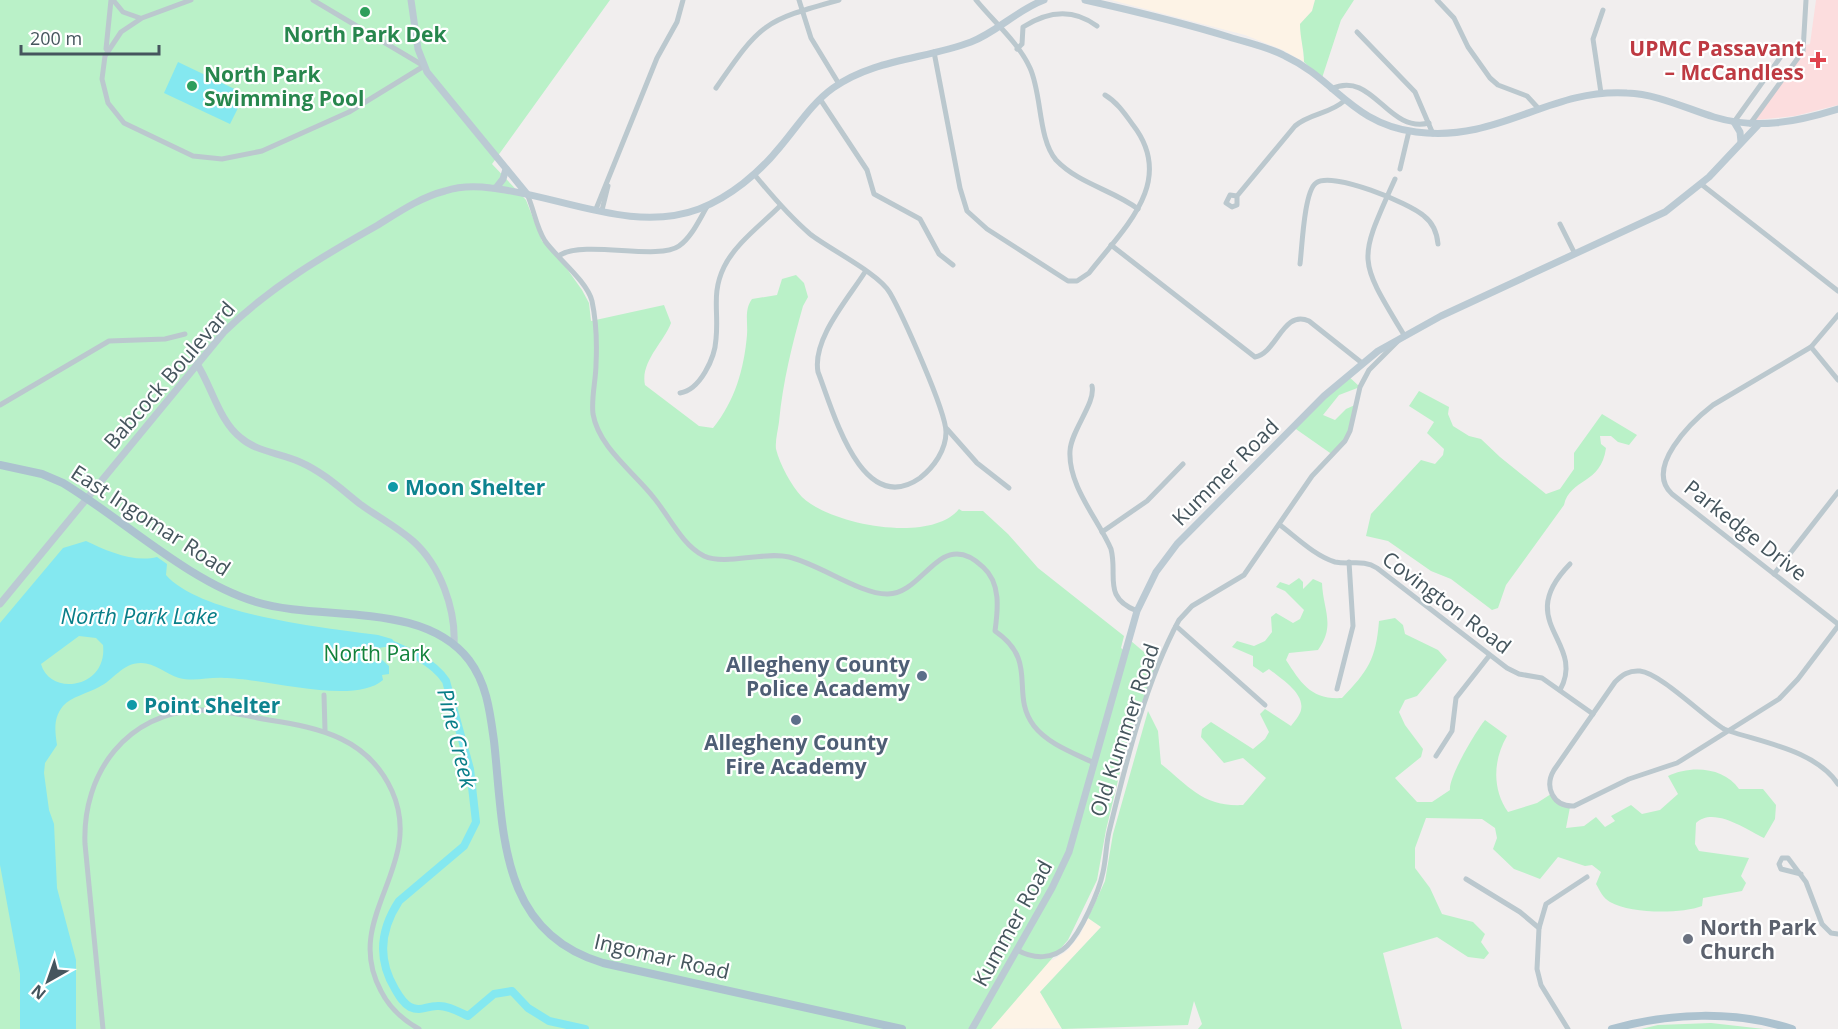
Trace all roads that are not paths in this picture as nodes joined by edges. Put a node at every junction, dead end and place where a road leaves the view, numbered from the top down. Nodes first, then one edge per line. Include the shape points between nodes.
1 (112, 0) edge
2 (191, 0) edge
3 (313, 0) edge
4 (411, 0) edge
5 (684, 0) edge
6 (799, 0) edge
7 (839, 0) edge
8 (976, 0) edge
9 (1044, 0) edge
10 (1085, 0) edge
11 (1437, 0) edge
12 (1806, 0) edge
13 (801, 10) junction
14 (1603, 10) dead end
15 (142, 18) junction
16 (1097, 26) dead end
17 (998, 27) junction
18 (1357, 32) dead end
19 (1017, 49) junction
20 (934, 52) junction
21 (1782, 54) dead end
22 (105, 56) junction
23 (424, 66) junction
24 (839, 84) junction
25 (716, 88) dead end
26 (1330, 89) junction
27 (1601, 93) junction
28 (1105, 94) dead end
29 (820, 99) junction
30 (1344, 101) junction
31 (1539, 109) junction
32 (1838, 109) edge
33 (1734, 122) junction
34 (1429, 123) junction
35 (1754, 124) junction
36 (1409, 131) junction
37 (1433, 134) junction
38 (1741, 142) junction
39 (506, 169) junction
40 (1400, 169) dead end
41 (754, 174) junction
42 (1395, 179) dead end
43 (1701, 184) junction
44 (496, 188) junction
45 (527, 194) junction
46 (1237, 196) dead end
47 (1388, 197) junction
48 (708, 205) junction
49 (780, 206) junction
50 (1138, 208) junction
51 (599, 210) junction
52 (1560, 224) dead end
53 (1438, 244) dead end
54 (1111, 245) junction
55 (1575, 254) junction
56 (560, 255) junction
57 (1300, 264) dead end
58 (953, 265) dead end
59 (865, 272) junction
60 (1838, 291) edge
61 (1838, 315) edge
62 (185, 334) dead end
63 (1404, 335) junction
64 (1811, 347) junction
65 (1362, 363) junction
66 (196, 364) junction
67 (1838, 380) edge
68 (1092, 386) dead end
69 (680, 393) dead end
70 (0, 405) edge
71 (946, 429) junction
72 (1183, 464) dead end
73 (0, 465) edge
74 (1009, 488) dead end
75 (1838, 492) edge
76 (86, 498) junction
77 (1280, 525) junction
78 (1102, 532) junction
79 (1349, 562) junction
80 (1570, 564) dead end
81 (1774, 574) junction
82 (0, 604) edge
83 (1137, 611) junction
84 (1838, 625) edge
85 (1176, 626) junction
86 (454, 645) junction
87 (1489, 656) junction
88 (1337, 689) dead end
89 (1560, 690) junction
90 (324, 695) dead end
91 (1265, 705) dead end
92 (1593, 714) junction
93 (325, 730) junction
94 (1729, 731) junction
95 (1436, 756) dead end
96 (1094, 763) junction
97 (1838, 784) edge
98 (1801, 874) dead end
99 (1587, 877) dead end
100 (1466, 879) dead end
101 (1539, 928) junction
102 (1838, 934) edge
103 (1017, 950) junction
104 (103, 1029) edge
105 (419, 1029) edge
106 (902, 1029) edge
107 (972, 1029) edge
108 (1568, 1029) edge
109 (1612, 1029) edge
110 (1792, 1029) edge

1 - 15 street via 123,12
1 - 22 street
2 - 15 street
3 - 23 street
4 - 23 main road
5 - 51 street
6 - 13 street
7 - 13 street
8 - 17 street
9 - 17 main road, Babcock Boulevard
10 - 26 main road via 1150,13 1276,52 1304,67
11 - 31 street via 1454,18 1490,78 1527,96
12 - 35 street via 1803,51
13 - 24 street via 811,38
13 - 25 street via 756,32
14 - 27 street via 1593,39
15 - 22 street via 121,32
16 - 19 street via 1076,15 1049,14 1023,27 1022,44
17 - 19 street
17 - 20 main road, Babcock Boulevard via 972,41
18 - 34 street via 1415,92
19 - 50 street via 1033,74 1054,157 1100,190
20 - 24 main road, Babcock Boulevard via 860,73
20 - 54 street via 960,188 974,219 1068,280 1086,277
21 - 33 street
22 - 23 street via 105,94 124,123 185,153 222,159 248,156 322,125
23 - 39 main road
24 - 29 main road, Babcock Boulevard
26 - 30 main road
26 - 34 street via 1346,84 1365,89 1403,122
27 - 31 main road
27 - 33 main road via 1645,95
28 - 50 street via 1130,121 1146,147 1149,181
29 - 41 main road, Babcock Boulevard
29 - 58 street via 863,164 874,194 920,219 939,254
30 - 36 main road via 1372,118
30 - 46 street via 1295,126
31 - 37 main road via 1487,129
32 - 35 main road via 1796,121
33 - 35 main road
33 - 38 main road
34 - 37 street
35 - 38 main road, Kummer Road
36 - 37 main road
36 - 40 street
38 - 43 main road, Kummer Road
39 - 44 main road
39 - 45 main road
41 - 48 main road, Babcock Boulevard
41 - 49 street
42 - 47 street
43 - 55 main road, Kummer Road via 1665,212
43 - 60 street
44 - 45 main road, Babcock Boulevard
44 - 66 main road, Babcock Boulevard via 468,187 433,195 325,255 253,305
45 - 51 main road, Babcock Boulevard
45 - 56 street via 543,237
47 - 53 street via 1425,216 1436,232
47 - 57 street via 1364,187 1328,181 1315,184 1308,199
47 - 63 street via 1368,243 1367,266 1373,284
48 - 51 main road, Babcock Boulevard via 658,218
48 - 56 street via 688,237 675,249 581,250
49 - 59 street via 819,241
49 - 69 street via 726,264 716,293 716,339 710,363 692,389
50 - 54 street
52 - 55 street
54 - 65 street via 1252,356 1266,352 1291,321 1304,319
55 - 63 main road, Kummer Road
56 - 96 street via 592,301 597,353 593,410 598,428 692,546 716,560 758,555 788,557 886,594 904,590 944,557 960,555 975,560 995,584 995,631 1020,658 1026,709 1031,720 1045,736
59 - 71 street via 889,291 941,409
59 - 71 street via 821,341 816,356 818,372 855,458 863,472 876,482 893,487 909,484 934,465
61 - 64 street, Parkedge Drive
62 - 70 street via 165,339 109,341
63 - 65 main road, Kummer Road
63 - 77 street, Old Kummer Road via 1369,370 1359,387 1347,436 1312,476
64 - 67 street
64 - 81 street, Parkedge Drive via 1707,409 1663,465 1663,483 1669,491
65 - 83 main road, Kummer Road via 1177,544 1156,572
66 - 76 main road, Babcock Boulevard
66 - 86 main road via 229,426 241,439 312,468 418,546 444,590 454,626
68 - 78 street via 1093,393 1072,438 1070,455 1075,481
71 - 74 street via 977,463
72 - 78 street via 1147,501
73 - 76 main road, East Ingomar Road via 50,477
75 - 81 street
76 - 82 main road, Babcock Boulevard
76 - 86 main road, East Ingomar Road via 200,577 230,593 276,607 411,623
77 - 79 street, Covington Road via 1324,557
77 - 85 street, Old Kummer Road via 1241,579 1192,606
78 - 83 street via 1113,557 1116,595
79 - 87 street, Covington Road via 1364,562 1377,568
79 - 88 street via 1353,626
80 - 89 street via 1553,583 1546,606 1548,621 1567,664
81 - 84 street, Parkedge Drive
83 - 96 main road, Kummer Road
84 - 94 street via 1784,695
85 - 91 street
85 - 103 street, Old Kummer Road via 1134,738 1108,835 1101,879 1077,932 1066,947 1053,955 1035,957
86 - 106 main road, Ingomar Road via 473,666 488,700 515,887 536,921 551,936 577,954 603,963
87 - 89 street, Covington Road via 1511,670 1542,678
87 - 95 street via 1456,698 1452,731
89 - 92 street, Covington Road
90 - 93 street
92 - 94 street via 1620,677 1639,670
92 - 94 street via 1549,779 1553,798 1567,806 1577,806 1629,779 1675,765
93 - 104 street via 212,711 178,713 141,728 107,760 89,794 84,828
93 - 105 street via 367,755 384,776 394,799 400,823 398,854 372,923 370,957 387,1001
94 - 97 street via 1812,761
96 - 103 main road, Kummer Road via 1063,865
98 - 102 street via 1822,924
99 - 101 street via 1546,904
100 - 101 street
101 - 108 street via 1537,969 1541,985
103 - 107 main road, Kummer Road
109 - 110 main road via 1650,1020 1702,1016 1748,1019

